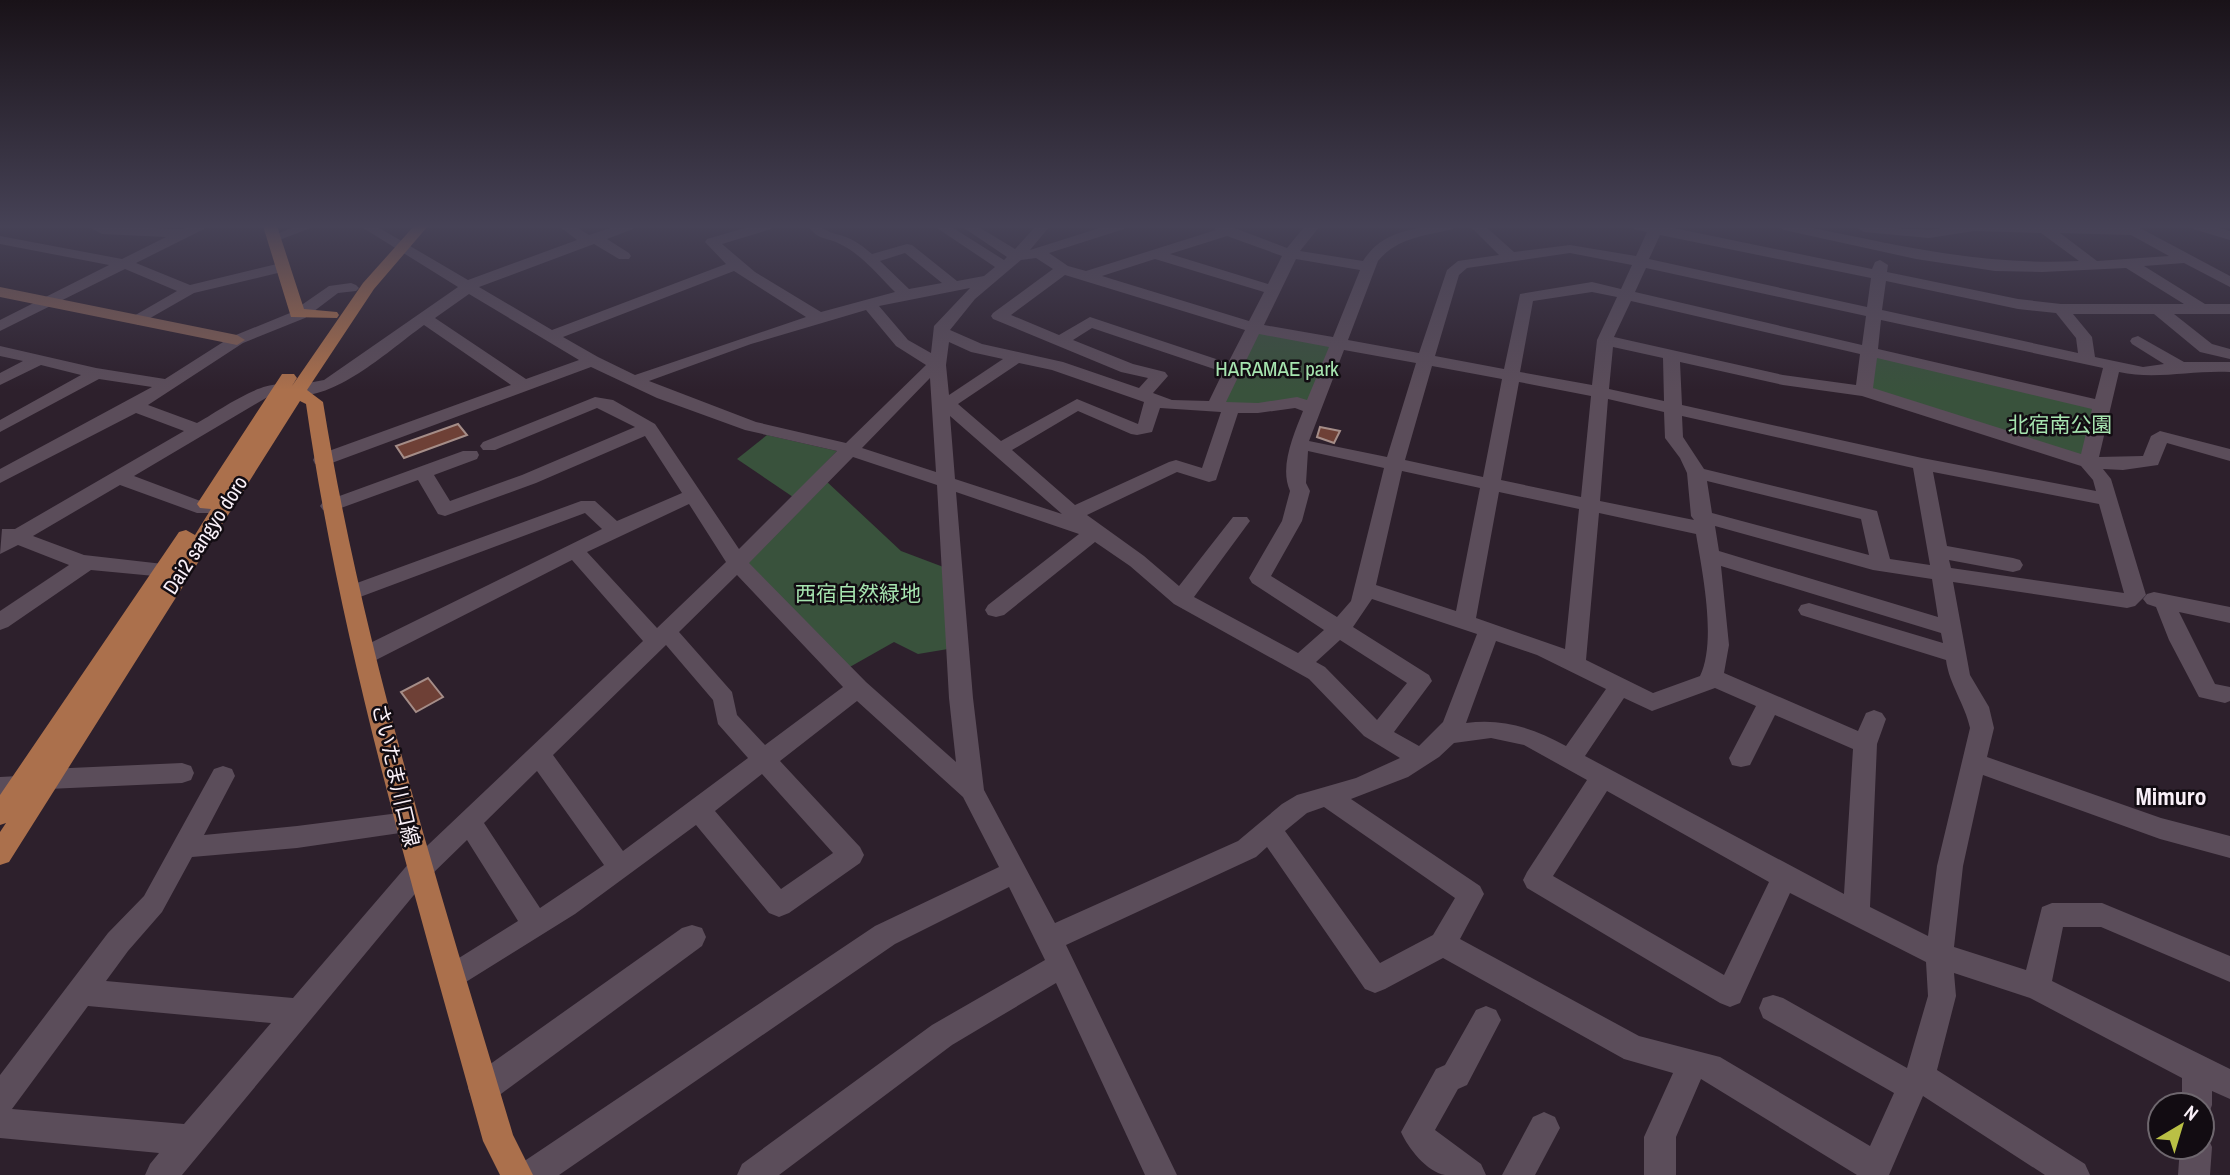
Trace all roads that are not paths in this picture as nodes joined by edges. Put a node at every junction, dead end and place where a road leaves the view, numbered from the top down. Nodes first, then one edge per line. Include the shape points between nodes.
1 (92, 281) edge
2 (166, 281) edge
3 (227, 281) edge
4 (286, 281) edge
5 (358, 281) edge
6 (371, 281) edge
7 (459, 281) edge
8 (486, 281) edge
9 (695, 281) edge
10 (758, 281) edge
11 (892, 281) edge
12 (948, 281) edge
13 (961, 281) edge
14 (991, 281) edge
15 (1047, 281) edge
16 (1102, 281) edge
17 (1243, 281) edge
18 (1277, 281) edge
19 (1364, 281) edge
20 (1451, 281) edge
21 (1632, 281) edge
22 (1727, 281) edge
23 (1877, 281) edge
24 (1901, 281) edge
25 (2157, 281) edge
26 (952, 284) junction
27 (470, 287) junction
28 (351, 288) junction
29 (189, 290) junction
30 (1273, 290) junction
31 (0, 292) edge
32 (906, 294) junction
33 (1625, 295) junction
34 (51, 302) junction
35 (869, 304) junction
36 (2061, 309) junction
37 (2158, 309) junction
38 (2202, 309) junction
39 (2230, 309) edge
40 (1874, 313) junction
41 (298, 314) junction
42 (331, 315) junction
43 (819, 318) junction
44 (426, 319) junction
45 (138, 320) junction
46 (0, 326) edge
47 (1255, 328) junction
48 (940, 332) junction
49 (551, 336) junction
50 (237, 340) junction
51 (1605, 340) junction
52 (1061, 341) junction
53 (2138, 341) dead end
54 (1339, 343) junction
55 (0, 351) edge
56 (1869, 352) junction
57 (2230, 354) edge
58 (1671, 355) junction
59 (1015, 358) junction
60 (40, 359) junction
61 (1426, 360) junction
62 (2087, 360) junction
63 (592, 361) junction
64 (938, 365) junction
65 (2112, 366) junction
66 (2179, 367) junction
67 (1233, 370) junction
68 (96, 373) junction
69 (2227, 374) edge
70 (1512, 376) junction
71 (0, 380) edge
72 (633, 381) junction
73 (169, 385) junction
74 (525, 386) junction
75 (292, 390) junction
76 (1864, 391) junction
77 (1601, 392) junction
78 (663, 394) junction
79 (1147, 399) junction
80 (944, 400) junction
81 (135, 406) junction
82 (2103, 406) junction
83 (1674, 407) junction
84 (1222, 408) junction
85 (1313, 408) junction
86 (623, 412) junction
87 (0, 427) edge
88 (649, 428) junction
89 (198, 430) junction
90 (1299, 444) junction
91 (848, 449) junction
92 (1000, 449) junction
93 (2230, 455) edge
94 (322, 460) junction
95 (2088, 461) junction
96 (1922, 464) junction
97 (1394, 465) junction
98 (422, 472) junction
99 (1696, 474) junction
100 (0, 477) edge
101 (118, 477) junction
102 (948, 482) junction
103 (1490, 486) junction
104 (693, 495) junction
105 (2107, 499) junction
106 (330, 506) junction
107 (1589, 506) junction
108 (204, 509) junction
109 (1075, 513) junction
110 (1240, 521) dead end
111 (1703, 523) junction
112 (615, 530) junction
113 (1094, 532) junction
114 (5, 538) edge
115 (574, 550) junction
116 (1937, 551) junction
117 (1709, 555) junction
118 (88, 562) junction
119 (737, 563) junction
120 (1881, 565) junction
121 (2013, 565) dead end
122 (165, 569) junction
123 (1942, 575) junction
124 (1365, 589) junction
125 (353, 592) junction
126 (2135, 595) junction
127 (1181, 599) junction
128 (2164, 601) junction
129 (996, 610) dead end
130 (1809, 610) dead end
131 (2230, 615) edge
132 (1465, 621) junction
133 (0, 622) edge
134 (1337, 628) junction
135 (1950, 628) junction
136 (1489, 631) junction
137 (661, 636) junction
138 (368, 654) junction
139 (1956, 655) junction
140 (1575, 662) junction
141 (1300, 664) junction
142 (1713, 678) junction
143 (1621, 685) junction
144 (858, 688) junction
145 (2225, 694) dead end
146 (1769, 703) junction
147 (1874, 719) dead end
148 (1378, 735) junction
149 (1447, 735) junction
150 (1865, 744) junction
151 (540, 756) junction
152 (1420, 758) junction
153 (1571, 758) junction
154 (1741, 758) dead end
155 (764, 761) junction
156 (1975, 762) junction
157 (182, 773) dead end
158 (223, 776) dead end
159 (1603, 776) junction
160 (48, 779) junction
161 (9, 787) edge
162 (972, 790) junction
163 (1328, 797) junction
164 (699, 810) junction
165 (0, 814) edge
166 (407, 822) junction
167 (470, 822) junction
168 (1270, 832) junction
169 (185, 847) junction
170 (2230, 847) edge
171 (0, 854) edge
172 (620, 867) junction
173 (419, 870) junction
174 (1014, 872) junction
175 (1784, 877) junction
176 (1856, 913) junction
177 (535, 924) junction
178 (692, 937) dead end
179 (1443, 944) junction
180 (1055, 952) junction
181 (1939, 955) junction
182 (2230, 969) edge
183 (453, 977) junction
184 (2037, 987) junction
185 (82, 992) junction
186 (1773, 1008) dead end
187 (298, 1012) junction
188 (1486, 1020) dead end
189 (1692, 1065) junction
190 (2197, 1070) junction
191 (1916, 1082) junction
192 (2230, 1084) edge
193 (482, 1088) junction
194 (2197, 1091) edge
195 (0, 1100) edge
196 (0, 1123) edge
197 (1544, 1128) dead end
198 (191, 1140) junction
199 (1874, 1171) edge
200 (161, 1175) edge
201 (517, 1175) edge
202 (531, 1175) edge
203 (753, 1175) edge
204 (1161, 1175) edge
205 (1470, 1175) edge
206 (1518, 1175) edge
207 (1660, 1175) edge
208 (2074, 1175) edge

1 - 34 street
2 - 29 street
3 - 29 street
4 - 41 main road
5 - 28 main road, Dai2 sangyo doro
6 - 75 main road, Dai2 sangyo doro
7 - 27 street
8 - 27 street
9 - 49 street
10 - 43 street
11 - 32 street
12 - 26 street
13 - 26 street
14 - 48 street via 952,313
15 - 52 street via 999,316
16 - 47 street
17 - 30 street
18 - 30 street
19 - 54 street
20 - 61 street
21 - 33 street
22 - 40 street
23 - 40 street
24 - 36 street
25 - 38 street
26 - 32 street
27 - 44 street
27 - 49 street
28 - 41 street via 334,289
28 - 42 main road, Dai2 sangyo doro
29 - 45 street
30 - 47 street
31 - 34 street
32 - 35 street
33 - 51 street
33 - 56 street
33 - 70 street via 1592,287 1526,297
34 - 45 street
34 - 46 street
35 - 43 street
35 - 64 street via 902,342
36 - 37 street
36 - 62 street via 2084,337
37 - 38 street
37 - 57 street via 2206,348
38 - 39 street
40 - 56 street
40 - 62 street
41 - 42 main road
41 - 50 street
42 - 75 main road, Dai2 sangyo doro
43 - 72 street
44 - 74 street
44 - 75 street via 329,384
45 - 50 street
47 - 54 street
47 - 67 street
48 - 59 street
48 - 64 street
49 - 63 street
50 - 73 street
51 - 58 street
51 - 77 street
52 - 67 street via 1090,322
52 - 79 street via 1158,376
53 - 66 street
54 - 61 street
54 - 85 street
55 - 60 street
56 - 76 street
56 - 82 street
58 - 76 street via 1783,380
58 - 83 street
59 - 79 street via 1057,366
59 - 80 street
60 - 68 street
60 - 71 street
61 - 70 street
61 - 97 street
62 - 65 street
63 - 72 street
63 - 74 street
64 - 80 street
64 - 91 street
65 - 66 street via 2143,372
65 - 82 street
66 - 69 street via 2210,365
67 - 84 street
68 - 73 street
68 - 87 street
70 - 77 street
70 - 103 street
72 - 78 street
73 - 81 street
74 - 94 street
75 - 89 street via 267,390
75 - 94 main road, さいたま川口線 via 314,402
75 - 108 main road, Dai2 sangyo doro
75 - 160 main road, Dai2 sangyo doro
76 - 95 street
77 - 83 street
77 - 107 street
78 - 86 street
78 - 91 street via 751,426
79 - 84 street
79 - 92 street via 1146,428 1137,430 1077,404
80 - 92 street
80 - 102 street
81 - 89 street
81 - 100 street
82 - 95 street
83 - 96 street
83 - 99 street via 1674,438
84 - 85 street via 1297,402
84 - 109 street via 1209,476 1176,466
85 - 90 street
86 - 88 street
86 - 98 street via 595,402
88 - 98 street via 445,510
88 - 104 street
89 - 101 street
90 - 97 street
90 - 134 street via 1296,509 1259,578
91 - 102 street
91 - 119 street
92 - 109 street
93 - 95 street via 2160,436 2151,461
94 - 106 main road, さいたま川口線
95 - 105 street via 2102,480
96 - 105 street
96 - 116 street
97 - 103 street
97 - 124 street
98 - 106 street
99 - 111 street
99 - 120 street via 1870,515
101 - 108 street
101 - 114 street
102 - 113 street
102 - 162 street via 960,685
103 - 107 street
103 - 132 street
104 - 112 street
104 - 119 street
105 - 126 street
106 - 125 main road, さいたま川口線
107 - 111 street
107 - 140 street
108 - 122 main road, Dai2 sangyo doro
109 - 113 street
110 - 127 street
111 - 117 street
111 - 120 street
112 - 115 street
112 - 125 street via 588,505
113 - 127 street
113 - 129 street
114 - 118 street
115 - 137 street
115 - 138 street
116 - 121 street
116 - 123 street
117 - 135 street
117 - 142 street via 1719,641
118 - 122 street
118 - 133 street
119 - 137 street
119 - 144 street
120 - 123 street
122 - 161 main road, Dai2 sangyo doro
123 - 126 street via 2127,601
123 - 135 street
124 - 132 street
124 - 134 street via 1356,610
125 - 138 main road, さいたま川口線
126 - 128 street
127 - 141 street
128 - 131 street
128 - 145 street via 2198,656 2207,691
130 - 139 street
132 - 136 street
134 - 141 street
134 - 148 street via 1421,681
135 - 139 street
136 - 140 street
136 - 149 street
137 - 151 street
137 - 155 street via 724,698 726,718
138 - 166 main road, さいたま川口線
139 - 156 street via 1959,675 1982,721
140 - 143 street
141 - 148 street via 1317,673
142 - 143 street via 1653,702
142 - 146 street
143 - 153 street
144 - 155 street
144 - 162 street
146 - 150 street
146 - 154 street
147 - 150 street
148 - 152 street
149 - 152 street
149 - 153 street via 1503,730 1530,737
150 - 176 street
151 - 167 street
151 - 172 street
152 - 163 street
153 - 159 street
155 - 164 street
155 - 164 street via 851,855 779,905
156 - 170 street via 2160,828
156 - 181 street via 1950,866
157 - 160 street
158 - 169 street
159 - 175 street
159 - 175 street via 1536,880 1730,994
160 - 171 main road, Dai2 sangyo doro
161 - 165 main road, Dai2 sangyo doro
162 - 174 street
163 - 168 street via 1292,809
163 - 179 street via 1471,894
164 - 172 street
166 - 169 street
166 - 173 main road, さいたま川口線
167 - 173 street
167 - 177 street
168 - 179 street via 1375,980
168 - 180 street via 1247,849
169 - 185 street via 153,904
172 - 177 street
173 - 183 main road, さいたま川口線
173 - 187 street
174 - 180 street
174 - 202 street via 885,935
175 - 176 street
176 - 181 street
177 - 183 street
178 - 193 street
179 - 189 street via 1634,1049
180 - 203 street
180 - 204 street
181 - 184 street
181 - 191 street via 1942,996
182 - 184 street via 2102,915 2052,915
183 - 193 main road, さいたま川口線
184 - 190 street
185 - 187 street
185 - 195 street
186 - 191 street
187 - 198 street
188 - 205 street via 1456,1076 1447,1079 1417,1132
189 - 199 street via 1709,1068
189 - 207 street via 1660,1138
190 - 192 street
190 - 194 street
191 - 199 street
191 - 208 street
193 - 201 main road, さいたま川口線 via 499,1141
196 - 198 street
197 - 206 street
198 - 200 street

